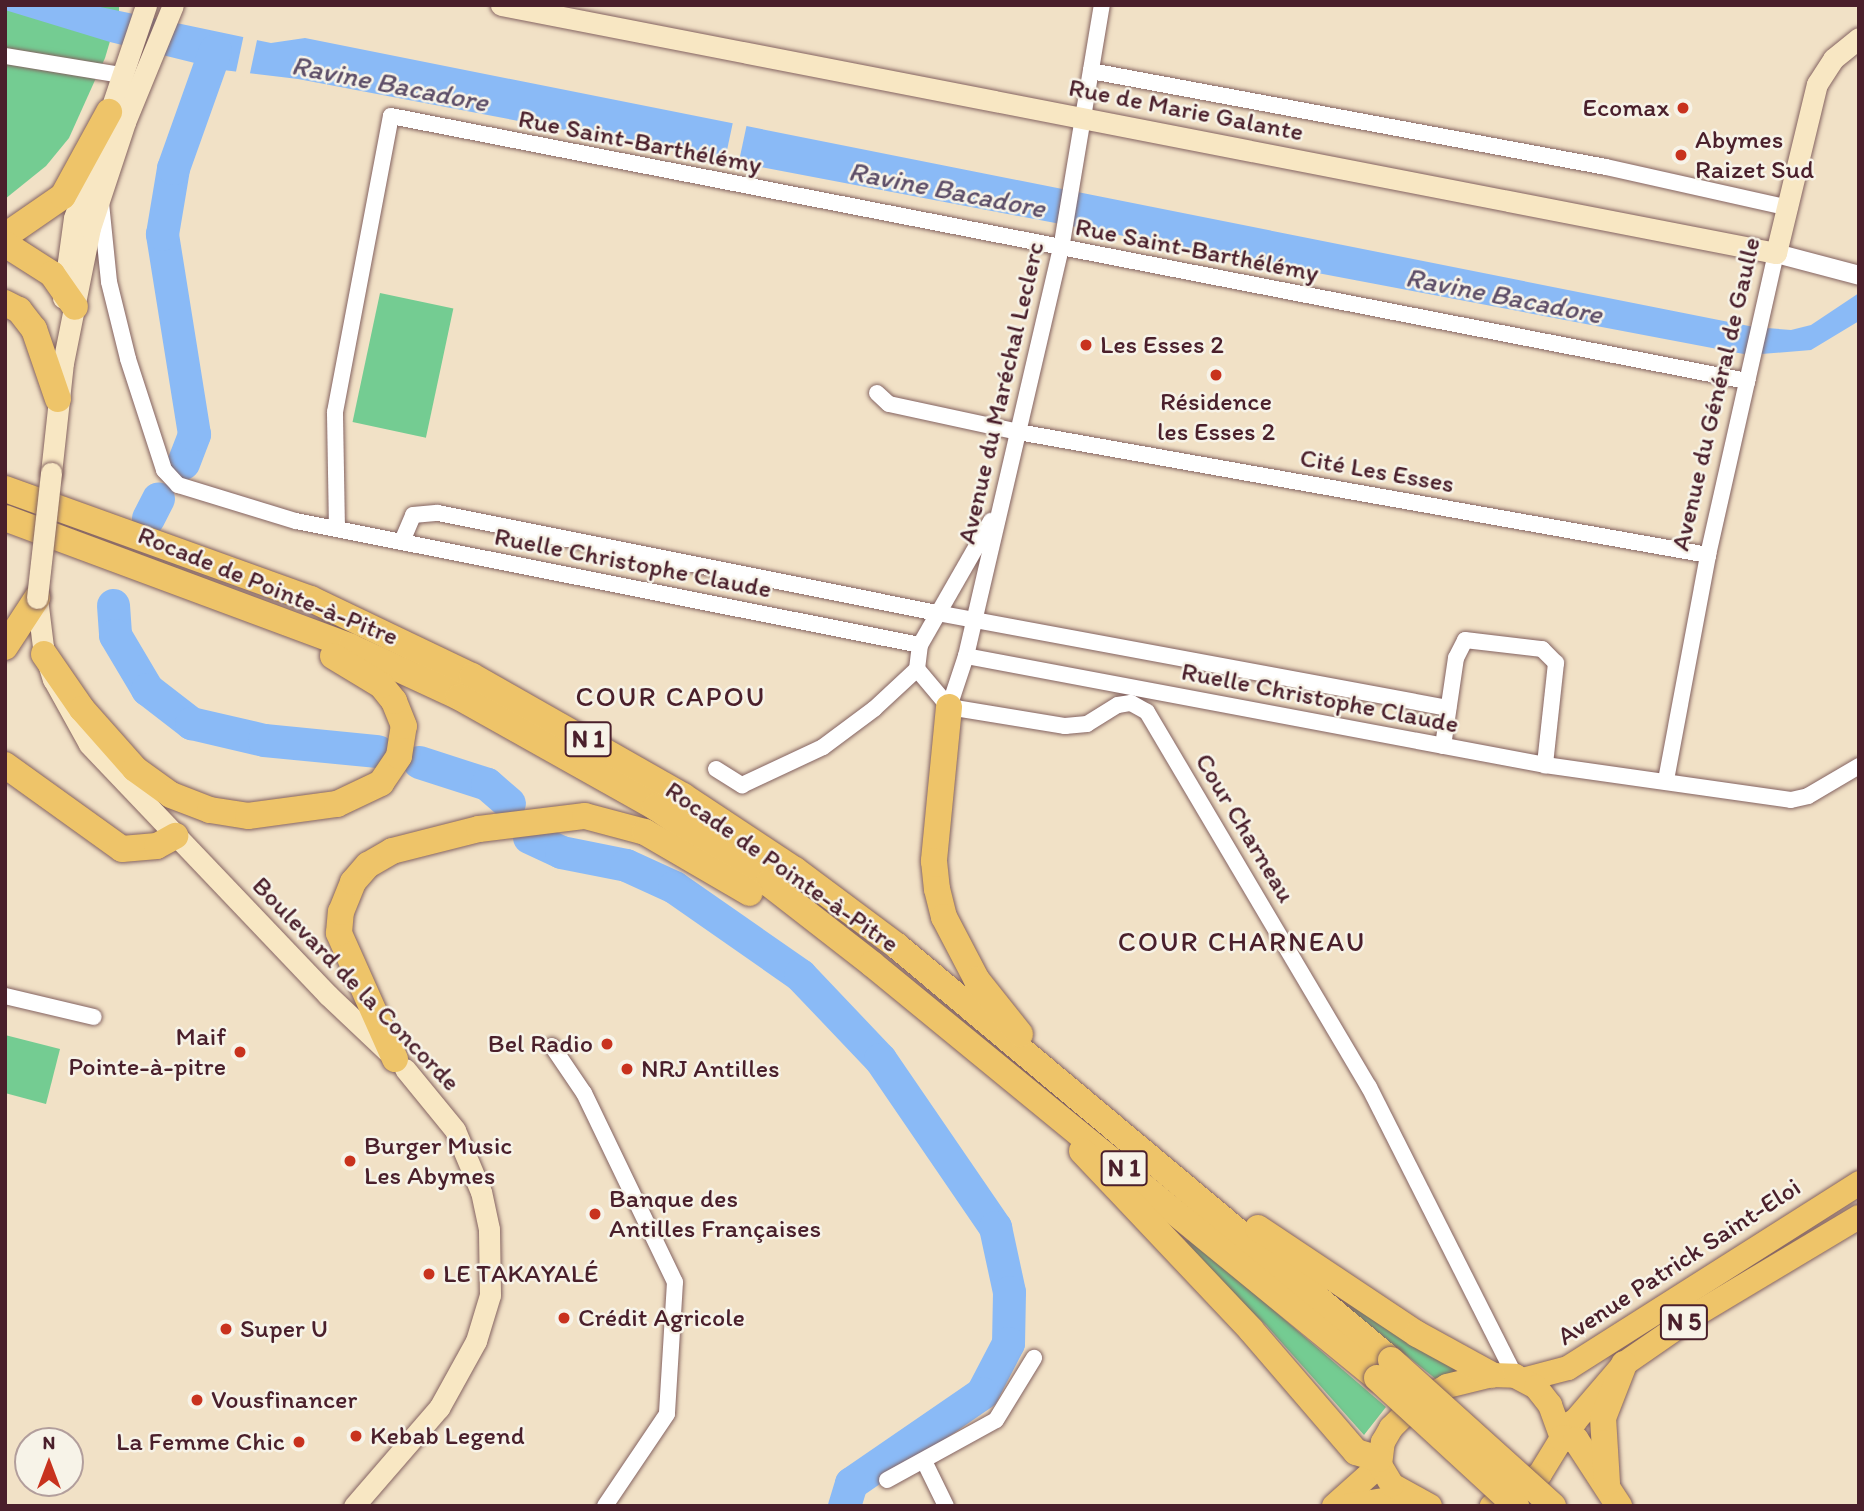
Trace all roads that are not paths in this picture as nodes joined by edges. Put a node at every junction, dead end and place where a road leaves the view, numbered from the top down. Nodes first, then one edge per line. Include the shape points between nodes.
1 (146, 5) edge
2 (173, 5) edge
3 (501, 5) edge
4 (1102, 5) edge
5 (1859, 38) edge
6 (5, 56) edge
7 (125, 66) junction
8 (1091, 71) junction
9 (109, 112) junction
10 (1084, 118) junction
11 (100, 193) junction
12 (1789, 208) junction
13 (5, 236) edge
14 (1062, 242) junction
15 (5, 244) edge
16 (1776, 253) junction
17 (1858, 274) edge
18 (69, 297) junction
19 (5, 303) edge
20 (1748, 375) junction
21 (877, 393) dead end
22 (58, 399) junction
23 (1018, 432) junction
24 (5, 488) edge
25 (998, 510) junction
26 (5, 519) edge
27 (337, 529) junction
28 (403, 539) junction
29 (1708, 555) junction
30 (37, 598) junction
31 (234, 600) junction
32 (937, 613) junction
33 (973, 620) junction
34 (920, 645) junction
35 (5, 647) edge
36 (44, 654) junction
37 (966, 656) junction
38 (917, 669) junction
39 (949, 707) junction
40 (1448, 708) junction
41 (1443, 746) junction
42 (5, 765) edge
43 (1545, 765) junction
44 (1859, 766) edge
45 (716, 769) dead end
46 (1666, 780) junction
47 (175, 836) junction
48 (890, 981) junction
49 (5, 996) edge
50 (1003, 1014) junction
51 (94, 1017) dead end
52 (552, 1046) dead end
53 (400, 1064) junction
54 (1028, 1092) junction
55 (1075, 1095) junction
56 (1100, 1115) junction
57 (1859, 1183) edge
58 (1203, 1189) junction
59 (1858, 1220) edge
60 (1034, 1358) dead end
61 (1624, 1364) junction
62 (1384, 1369) junction
63 (1511, 1377) junction
64 (1561, 1433) junction
65 (924, 1461) junction
66 (1379, 1462) junction
67 (887, 1480) dead end
68 (1613, 1494) edge
69 (1422, 1503) edge
70 (354, 1506) edge
71 (605, 1506) edge
72 (946, 1506) edge
73 (1334, 1506) edge
74 (1345, 1506) edge
75 (1492, 1506) edge
76 (1516, 1506) edge
77 (1553, 1506) edge

1 - 7 main road
2 - 11 main road
3 - 10 main road, Rue de Marie Galante
4 - 8 street, Avenue du Maréchal Leclerc
5 - 12 main road, Avenue du Général de Gaulle via 1833,60 1817,84
6 - 7 street
7 - 9 main road
8 - 10 street, Avenue du Maréchal Leclerc
8 - 12 street via 1606,167
9 - 13 highway via 63,196
9 - 18 main road via 74,218
10 - 14 street, Avenue du Maréchal Leclerc
10 - 16 main road, Rue de Marie Galante
11 - 18 main road
11 - 27 street, Ruelle Christophe Claude via 109,282 164,470 178,485 200,495
12 - 16 main road, Avenue du Général de Gaulle
14 - 20 street, Rue Saint-Barthélémy
14 - 23 street, Avenue du Maréchal Leclerc
14 - 27 street, Rue Saint-Barthélémy via 391,116 335,412
15 - 18 highway via 30,257
16 - 17 street, Rue de Marie Galante
16 - 20 street, Avenue du Général de Gaulle
18 - 22 main road, Boulevard de la Concorde
19 - 22 highway via 19,310 34,329
20 - 29 street, Avenue du Général de Gaulle
21 - 23 street, Cité Les Esses via 889,404
22 - 30 main road, Boulevard de la Concorde, bridge
23 - 25 street, Avenue du Maréchal Leclerc
23 - 29 street, Cité Les Esses
24 - 55 highway, Rocade de Pointe-à-Pitre / N 1 via 311,599 399,639 580,735 816,884
25 - 32 street
25 - 33 street, Avenue du Maréchal Leclerc
26 - 31 highway, Rocade de Pointe-à-Pitre / N 1
27 - 28 street, Ruelle Christophe Claude
28 - 32 street via 413,515 438,513
28 - 34 street, Ruelle Christophe Claude via 508,565
29 - 46 street, Avenue du Général de Gaulle
30 - 35 highway
30 - 36 main road, Boulevard de la Concorde
31 - 36 highway via 381,685 404,726 399,756 381,783 337,804 296,812 248,816 210,810 172,795 135,769 89,718
31 - 48 highway, Rocade de Pointe-à-Pitre / N 1 via 459,697 655,807 768,883
32 - 33 street
32 - 34 street
33 - 37 street, Avenue du Maréchal Leclerc
33 - 40 street
34 - 38 street
36 - 47 main road, Boulevard de la Concorde via 65,705 89,744
37 - 39 street, Avenue du Maréchal Leclerc
37 - 41 street, Ruelle Christophe Claude
38 - 39 street
38 - 45 street via 823,747 742,785
39 - 50 highway via 934,861 937,889 959,948
39 - 63 street, Cour Charneau via 1065,726 1087,724 1118,705 1131,704 1147,712 1369,1087
40 - 41 street
40 - 43 street via 1456,658 1465,640 1550,654 1556,663
41 - 43 street, Ruelle Christophe Claude
42 - 47 highway via 122,849 157,846
43 - 46 street, Ruelle Christophe Claude
44 - 46 street, Ruelle Christophe Claude via 1808,796 1791,800
47 - 53 main road, Boulevard de la Concorde
48 - 53 highway via 869,974 695,857 645,832 596,818 548,818 421,841 368,865 353,882 341,912 343,950
48 - 54 highway, Rocade de Pointe-à-Pitre / N 1
49 - 51 street
50 - 55 highway
50 - 58 highway
52 - 71 street via 584,1093 675,1283 667,1414
53 - 70 main road, Boulevard de la Concorde via 455,1130 481,1192 489,1229 490,1296 476,1341 439,1408
54 - 62 highway, Rocade de Pointe-à-Pitre / N 1
54 - 66 highway via 1251,1330 1356,1452
55 - 56 highway, Rocade de Pointe-à-Pitre / N 1
56 - 58 highway
56 - 62 highway, Rocade de Pointe-à-Pitre / N 1
57 - 63 main road, Avenue Patrick Saint-Eloi / N 5 via 1568,1368
58 - 63 highway via 1417,1335
59 - 61 main road, Avenue Patrick Saint-Eloi / N 5 via 1695,1315
60 - 65 street via 996,1420
61 - 64 main road, Avenue Patrick Saint-Eloi / N 5
61 - 68 highway via 1603,1418
62 - 76 highway, N 1, bridge
62 - 77 highway, N 1, bridge
63 - 64 main road via 1550,1405
63 - 66 main road, Avenue Patrick Saint-Eloi via 1447,1386 1415,1404 1391,1428
64 - 68 highway via 1576,1440
64 - 75 main road via 1540,1474
65 - 67 street
65 - 72 street
66 - 69 main road via 1392,1485
66 - 73 main road
69 - 74 main road

